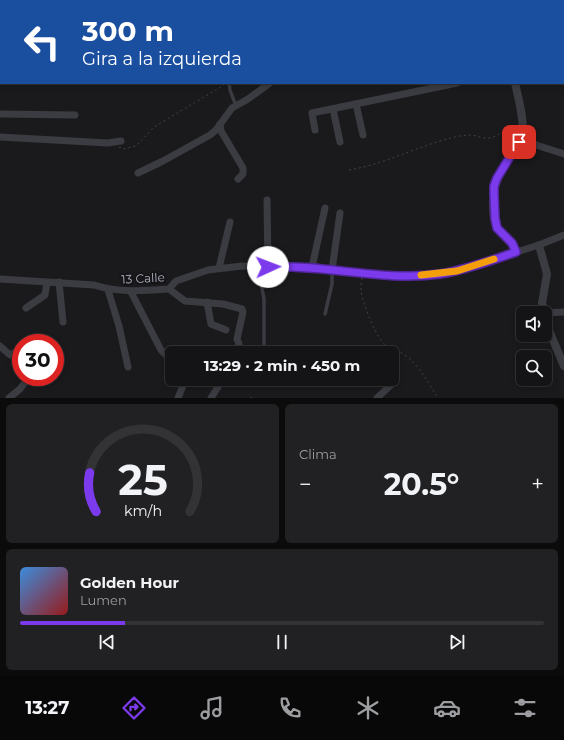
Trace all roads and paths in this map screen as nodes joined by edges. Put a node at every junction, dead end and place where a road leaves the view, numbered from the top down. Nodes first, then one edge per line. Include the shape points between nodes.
1 (18, 0) edge
2 (25, 0) edge
3 (227, 84) edge
4 (229, 84) edge
5 (269, 84) edge
6 (452, 84) edge
7 (515, 84) edge
8 (356, 104) junction
9 (236, 106) junction
10 (333, 109) junction
11 (0, 114) edge
12 (75, 115) dead end
13 (220, 124) junction
14 (315, 130) dead end
15 (522, 134) junction
16 (363, 135) dead end
17 (0, 137) edge
18 (121, 141) joint
19 (340, 142) dead end
20 (564, 154) edge
21 (349, 170) dead end
22 (138, 172) dead end
23 (238, 179) dead end
24 (267, 200) dead end
25 (324, 208) dead end
26 (340, 214) dead end
27 (230, 222) dead end
28 (564, 235) edge
29 (539, 245) junction
30 (516, 252) junction
31 (258, 267) junction
32 (268, 267) junction
33 (312, 267) junction
34 (218, 268) junction
35 (332, 270) junction
36 (362, 274) junction
37 (0, 279) edge
38 (59, 282) junction
39 (47, 283) junction
40 (169, 289) junction
41 (108, 290) junction
42 (131, 292) junction
43 (207, 302) junction
44 (543, 306) edge
45 (26, 308) dead end
46 (564, 312) edge
47 (552, 313) edge
48 (325, 314) dead end
49 (63, 322) dead end
50 (226, 330) dead end
51 (552, 338) edge
52 (0, 346) edge
53 (238, 346) edge
54 (264, 346) dead end
55 (12, 354) edge
56 (165, 354) edge
57 (564, 366) edge
58 (128, 367) dead end
59 (22, 386) edge
60 (182, 386) edge
61 (219, 386) edge
62 (390, 386) edge
63 (9, 398) edge
64 (178, 398) edge
65 (211, 398) edge
66 (378, 398) edge
67 (438, 398) edge

1 - 2 path
3 - 18 path via 154,127 136,146 119,148
4 - 9 lane
5 - 9 street
6 - 8 street
7 - 15 street
8 - 10 street
8 - 16 street
9 - 13 street
10 - 14 street via 312,113
10 - 19 street
11 - 12 street
13 - 22 street via 210,135
13 - 23 street via 221,131 243,168 243,174
15 - 20 street via 536,145
15 - 21 path via 514,136 502,132 490,138 461,136 417,148 386,161
15 - 30 street via 497,178 494,189 496,225 512,243
17 - 18 street via 108,143
24 - 32 street
25 - 33 street
26 - 35 street
27 - 34 street
28 - 29 street, 13 Calle
29 - 30 street, 13 Calle
29 - 44 street via 547,274
30 - 36 street, 13 Calle via 468,268 440,274
31 - 32 street, 13 Calle
31 - 34 street, 13 Calle
31 - 54 lane via 264,299
32 - 33 street, 13 Calle
33 - 35 street, 13 Calle
34 - 40 street, 13 Calle via 176,280
35 - 36 street, 13 Calle
35 - 48 lane via 332,284
36 - 67 path via 361,290 365,307 380,340 408,357 421,370
37 - 39 street, 13 Calle
38 - 39 street, 13 Calle
38 - 41 street, 13 Calle via 94,285
38 - 49 street
39 - 45 street via 45,296
40 - 42 street, 13 Calle
40 - 43 street via 185,301
41 - 42 street, 13 Calle
41 - 58 street
42 - 56 street
43 - 50 street via 211,324
43 - 53 street via 243,310 237,338
46 - 47 street
51 - 57 street
52 - 55 street via 10,355
59 - 63 street
60 - 64 street
61 - 65 street
62 - 66 street

